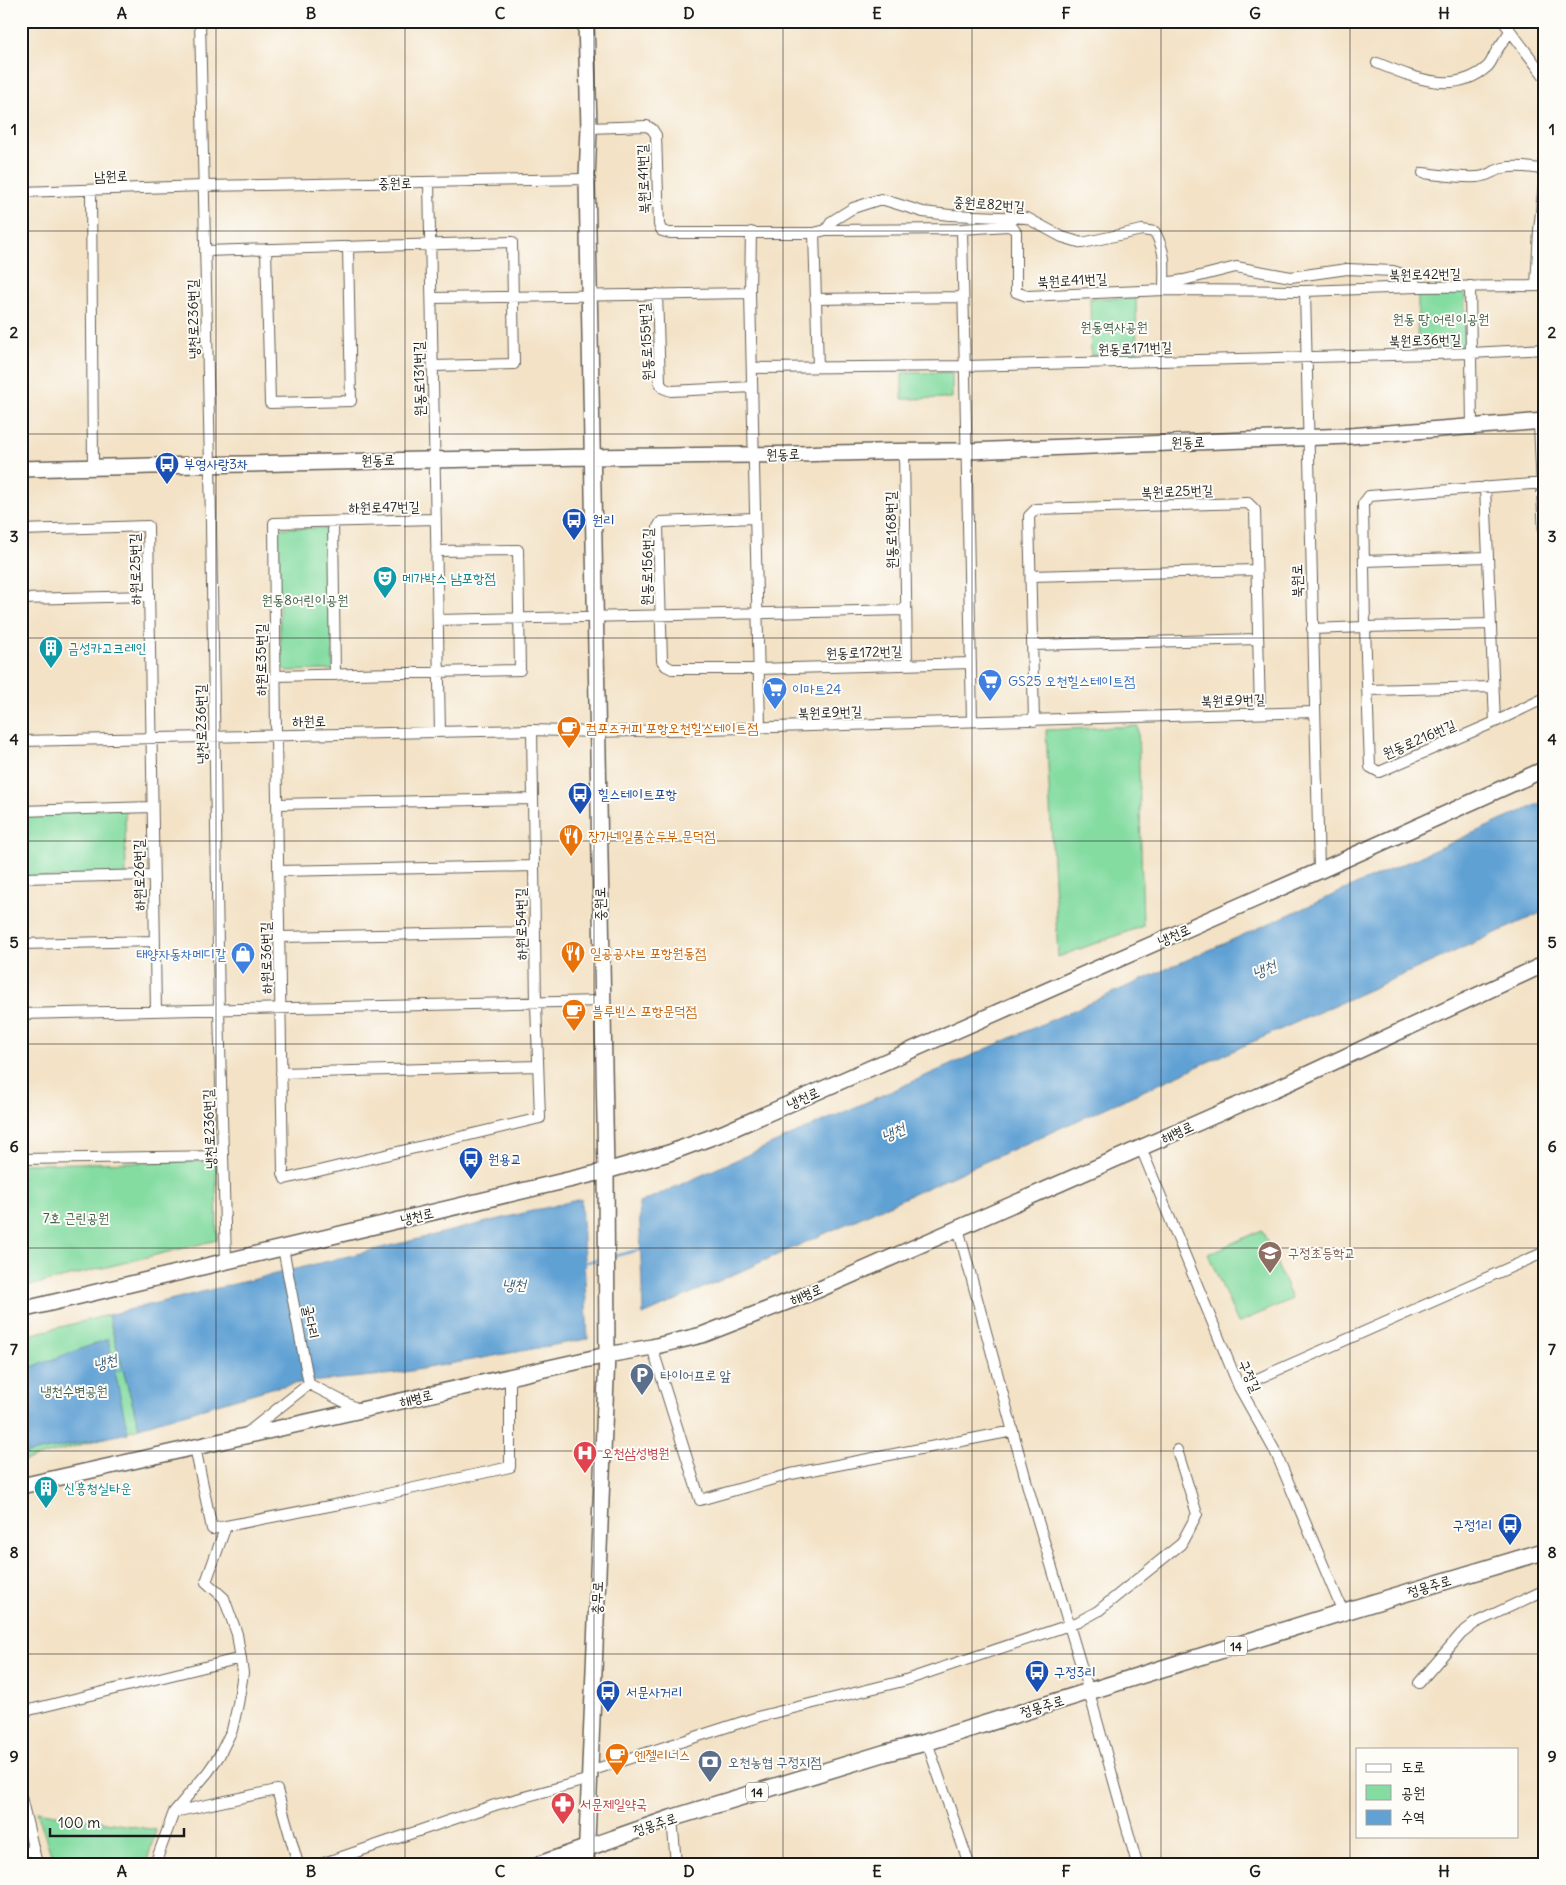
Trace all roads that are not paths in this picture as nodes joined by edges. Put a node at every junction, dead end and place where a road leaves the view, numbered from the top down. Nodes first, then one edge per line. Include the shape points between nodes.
1 (200, 21) edge
2 (586, 21) edge
3 (1503, 21) edge
4 (1510, 31) junction
5 (1377, 62) dead end
6 (1545, 77) edge
7 (589, 128) junction
8 (1545, 170) edge
9 (1424, 173) dead end
10 (1545, 175) edge
11 (587, 179) junction
12 (429, 182) junction
13 (203, 186) junction
14 (91, 190) junction
15 (21, 192) edge
16 (962, 229) junction
17 (826, 230) junction
18 (751, 232) junction
19 (814, 233) junction
20 (430, 244) junction
21 (348, 246) junction
22 (266, 249) junction
23 (205, 251) junction
24 (1164, 286) junction
25 (1470, 286) junction
26 (1541, 286) edge
27 (1417, 287) junction
28 (1305, 291) junction
29 (750, 293) junction
30 (657, 294) junction
31 (589, 295) junction
32 (513, 297) junction
33 (963, 297) junction
34 (432, 298) junction
35 (815, 298) junction
36 (1545, 349) edge
37 (1471, 353) junction
38 (1307, 357) junction
39 (433, 366) junction
40 (965, 366) junction
41 (818, 367) junction
42 (752, 368) junction
43 (752, 387) junction
44 (1542, 422) edge
45 (1472, 428) junction
46 (1308, 437) junction
47 (904, 450) junction
48 (968, 451) junction
49 (753, 454) junction
50 (592, 456) junction
51 (435, 458) junction
52 (210, 465) junction
53 (93, 467) junction
54 (21, 469) edge
55 (1542, 484) edge
56 (1485, 487) junction
57 (754, 518) junction
58 (436, 519) junction
59 (333, 522) junction
60 (21, 530) edge
61 (436, 551) junction
62 (1488, 557) junction
63 (1545, 558) edge
64 (1364, 561) junction
65 (1256, 570) junction
66 (1031, 576) junction
67 (149, 596) junction
68 (21, 599) edge
69 (906, 610) junction
70 (757, 614) junction
71 (661, 616) junction
72 (519, 618) junction
73 (594, 618) junction
74 (438, 620) junction
75 (1491, 624) junction
76 (1366, 627) junction
77 (1312, 629) junction
78 (1258, 639) junction
79 (1032, 645) junction
80 (972, 663) junction
81 (907, 664) junction
82 (758, 669) junction
83 (439, 673) junction
84 (335, 675) junction
85 (275, 676) junction
86 (1493, 687) junction
87 (1367, 690) junction
88 (1545, 698) edge
89 (1314, 712) junction
90 (1260, 713) junction
91 (972, 721) junction
92 (1034, 721) junction
93 (1495, 722) junction
94 (760, 727) junction
95 (532, 730) junction
96 (440, 732) junction
97 (596, 732) junction
98 (276, 736) junction
99 (214, 737) junction
100 (150, 739) junction
101 (21, 742) edge
102 (1545, 769) edge
103 (533, 799) junction
104 (277, 804) junction
105 (152, 807) junction
106 (21, 811) edge
107 (534, 866) junction
108 (278, 871) junction
109 (1318, 871) junction
110 (153, 876) junction
111 (21, 878) edge
112 (535, 932) junction
113 (279, 937) junction
114 (154, 941) junction
115 (21, 944) edge
116 (1545, 964) edge
117 (602, 1001) junction
118 (536, 1003) junction
119 (280, 1008) junction
120 (219, 1010) junction
121 (156, 1011) junction
122 (21, 1014) edge
123 (538, 1066) junction
124 (281, 1074) junction
125 (1141, 1148) junction
126 (223, 1156) junction
127 (21, 1159) edge
128 (606, 1171) junction
129 (285, 1179) joint
130 (958, 1228) junction
131 (283, 1248) junction
132 (1545, 1252) edge
133 (226, 1261) junction
134 (21, 1310) edge
135 (607, 1333) joint
136 (652, 1347) junction
137 (607, 1355) junction
138 (510, 1376) junction
139 (309, 1383) junction
140 (1239, 1387) junction
141 (360, 1410) junction
142 (1013, 1431) junction
143 (244, 1436) junction
144 (195, 1446) junction
145 (1177, 1450) dead end
146 (21, 1486) edge
147 (226, 1526) junction
148 (1545, 1552) edge
149 (1545, 1590) edge
150 (1343, 1612) junction
151 (1069, 1624) junction
152 (241, 1658) junction
153 (1419, 1683) dead end
154 (1089, 1692) junction
155 (21, 1712) edge
156 (927, 1742) junction
157 (590, 1775) junction
158 (21, 1797) edge
159 (174, 1812) junction
160 (672, 1818) junction
161 (587, 1846) junction
162 (34, 1850) junction
163 (21, 1853) edge
164 (37, 1864) edge
165 (155, 1864) edge
166 (298, 1864) edge
167 (321, 1864) edge
168 (541, 1864) edge
169 (586, 1864) edge
170 (676, 1864) edge
171 (969, 1864) edge
172 (1137, 1864) edge

1 - 13 street, 냉천로236번길
2 - 7 street, 중원로
3 - 4 street
4 - 5 street via 1489,66 1458,81 1430,82
4 - 6 street
7 - 11 street, 중원로
7 - 18 street, 북원로41번길 via 647,126 652,129 656,135 658,225 662,231
8 - 9 street via 1530,166 1501,168 1476,177
10 - 26 street via 1539,230
11 - 12 street, 중원로
11 - 31 street, 중원로
12 - 13 street, 중원로
12 - 20 street, 원동로131번길
13 - 14 street, 남원로
13 - 23 street, 냉천로236번길
14 - 15 street, 남원로
14 - 53 street
16 - 17 street, 북원로41번길
16 - 24 street, 북원로41번길 via 1013,228 1016,232 1016,292 1020,295
16 - 33 street
17 - 19 street, 북원로41번길
17 - 24 street, 중원로82번길 via 832,221 853,208 880,199 923,212 1027,218 1062,237 1082,243 1142,230 1155,232 1165,258
18 - 19 street, 북원로41번길
18 - 29 street
19 - 35 street
20 - 21 street
20 - 32 street via 512,242
20 - 34 street, 원동로131번길
21 - 22 street
21 - 22 street via 350,401 270,403
22 - 23 street
23 - 52 street, 냉천로236번길
24 - 27 street via 1236,267 1291,277 1347,269 1393,272 1412,277
24 - 28 street, 북원로41번길
25 - 26 street, 북원로42번길
25 - 27 street, 북원로42번길
25 - 37 street
27 - 28 street, 북원로42번길
28 - 38 street, 북원로
29 - 30 street, 원동로155번길
29 - 42 street
30 - 31 street, 원동로155번길
30 - 43 street, 원동로155번길 via 660,383 663,388 671,391
31 - 32 street
31 - 50 street, 중원로
32 - 34 street
32 - 39 street via 514,364
33 - 35 street
33 - 40 street
34 - 39 street, 원동로131번길
35 - 41 street
36 - 37 street, 북원로36번길
37 - 38 street, 북원로36번길
37 - 45 street
38 - 40 street, 원동로171번길
38 - 46 street, 북원로
39 - 51 street, 원동로131번길
40 - 41 street, 원동로171번길
40 - 48 street
41 - 42 street, 원동로171번길
42 - 43 street
43 - 49 street
44 - 45 street, 원동로
44 - 55 street
45 - 46 street, 원동로
46 - 48 street, 원동로
46 - 77 street, 북원로
47 - 48 street, 원동로
47 - 49 street, 원동로
47 - 69 street, 원동로168번길
48 - 80 street
49 - 50 street, 원동로
49 - 57 street
50 - 51 street, 원동로
50 - 73 street, 중원로
51 - 52 street, 원동로
51 - 58 street, 하원로47번길
52 - 53 street, 원동로
52 - 99 street, 냉천로236번길
53 - 54 street, 원동로
55 - 56 street, 원동로216번길
55 - 63 street
56 - 62 street
56 - 64 street, 원동로216번길 via 1369,496 1363,504
57 - 70 street
57 - 71 street, 원동로156번길 via 661,522 658,527
58 - 59 street, 하원로47번길
58 - 61 street, 하원로47번길
59 - 84 street
59 - 85 street, 하원로35번길 via 274,523
60 - 67 street, 하원로25번길 via 148,526
61 - 72 street via 518,550
61 - 74 street, 하원로47번길
62 - 64 street
62 - 75 street
64 - 76 street, 원동로216번길
65 - 66 street
65 - 66 street, 북원로25번길 via 1255,510 1248,503 1036,509 1029,516
65 - 78 street, 북원로25번길
66 - 79 street
67 - 68 street
67 - 100 street, 하원로25번길
69 - 70 street
69 - 81 street, 원동로168번길
70 - 71 street, 원동로156번길
70 - 82 street
71 - 73 street, 원동로156번길
71 - 82 street, 원동로156번길 via 662,661 666,666 672,669
72 - 73 street
72 - 74 street
72 - 83 street via 520,670
73 - 97 street, 중원로
74 - 83 street, 하원로47번길
75 - 76 street
75 - 86 street
76 - 77 street
76 - 87 street, 원동로216번길
77 - 89 street, 북원로
78 - 79 street
78 - 90 street, 북원로25번길
79 - 92 street
80 - 81 street, 원동로172번길
80 - 91 street
81 - 82 street, 원동로172번길
82 - 94 street
83 - 84 street
83 - 96 street, 하원로47번길
84 - 85 street
85 - 98 street, 하원로35번길
86 - 87 street
86 - 93 street
87 - 93 street, 원동로216번길 via 1370,767 1379,772
88 - 93 street, 원동로216번길
89 - 90 street, 북원로9번길
89 - 109 street, 북원로
90 - 92 street, 북원로9번길
91 - 92 street, 북원로9번길
91 - 94 street, 북원로9번길
94 - 97 street, 북원로9번길
95 - 96 street, 하원로
95 - 97 street, 하원로
95 - 103 street, 하원로54번길
96 - 98 street, 하원로
97 - 117 street, 중원로
98 - 99 street, 하원로
98 - 104 street, 하원로36번길
99 - 100 street, 하원로
99 - 120 street, 냉천로236번길
100 - 101 street, 하원로
100 - 105 street, 하원로26번길
102 - 109 street, 냉천로
103 - 104 street
103 - 107 street, 하원로54번길
104 - 108 street, 하원로36번길
105 - 106 street
105 - 110 street, 하원로26번길
107 - 108 street
107 - 112 street, 하원로54번길
108 - 113 street, 하원로36번길
109 - 128 street, 냉천로 via 706,1140
110 - 111 street
110 - 114 street, 하원로26번길
112 - 113 street
112 - 118 street, 하원로54번길
113 - 119 street, 하원로36번길
114 - 115 street
114 - 121 street, 하원로26번길
116 - 125 street, 해병로
117 - 118 street
117 - 128 street, 중원로
118 - 119 street
118 - 123 street, 하원로54번길
119 - 120 street
119 - 124 street, 하원로36번길
120 - 121 street
120 - 126 street, 냉천로236번길
121 - 122 street
123 - 124 street
123 - 129 street, 하원로54번길 via 540,1118
124 - 129 street, 하원로36번길
125 - 130 street, 해병로
125 - 140 street, 구정길
126 - 127 street
126 - 133 street, 냉천로236번길
128 - 131 street, 냉천로
128 - 135 street, 중원로
130 - 136 street, 해병로 via 820,1289 711,1332
130 - 142 street
131 - 133 street, 냉천로
131 - 139 street, 굴다리
132 - 140 street
133 - 134 street, 냉천로
135 - 137 street, 충무로
136 - 137 street, 해병로
136 - 142 street via 700,1500 792,1474
137 - 138 street, 해병로
137 - 157 street, 충무로
138 - 141 street, 해병로
138 - 147 street via 510,1467
139 - 141 street
139 - 143 street
140 - 150 street, 구정길 via 1276,1453
141 - 143 street, 해병로
142 - 151 street
143 - 144 street, 해병로
144 - 146 street, 해병로
144 - 147 street via 212,1529
145 - 151 street via 1197,1514 1181,1544 1098,1611
147 - 152 street via 206,1582 224,1598 237,1634
148 - 150 main road, 정몽주로 / 14
149 - 153 street via 1475,1623 1461,1634
150 - 154 main road, 정몽주로 / 14
151 - 154 street
151 - 157 street via 903,1682 761,1716
152 - 155 street
152 - 159 street via 243,1673 232,1730 208,1772
154 - 156 main road, 정몽주로 / 14
154 - 172 street
156 - 160 main road, 정몽주로 / 14
156 - 171 street
157 - 161 street, 충무로
157 - 167 street
158 - 162 street
159 - 165 street
159 - 166 street via 276,1790
160 - 161 main road, 정몽주로 / 14
160 - 170 street
161 - 168 main road, 정몽주로 / 14
161 - 169 street, 충무로
162 - 163 street
162 - 164 street

